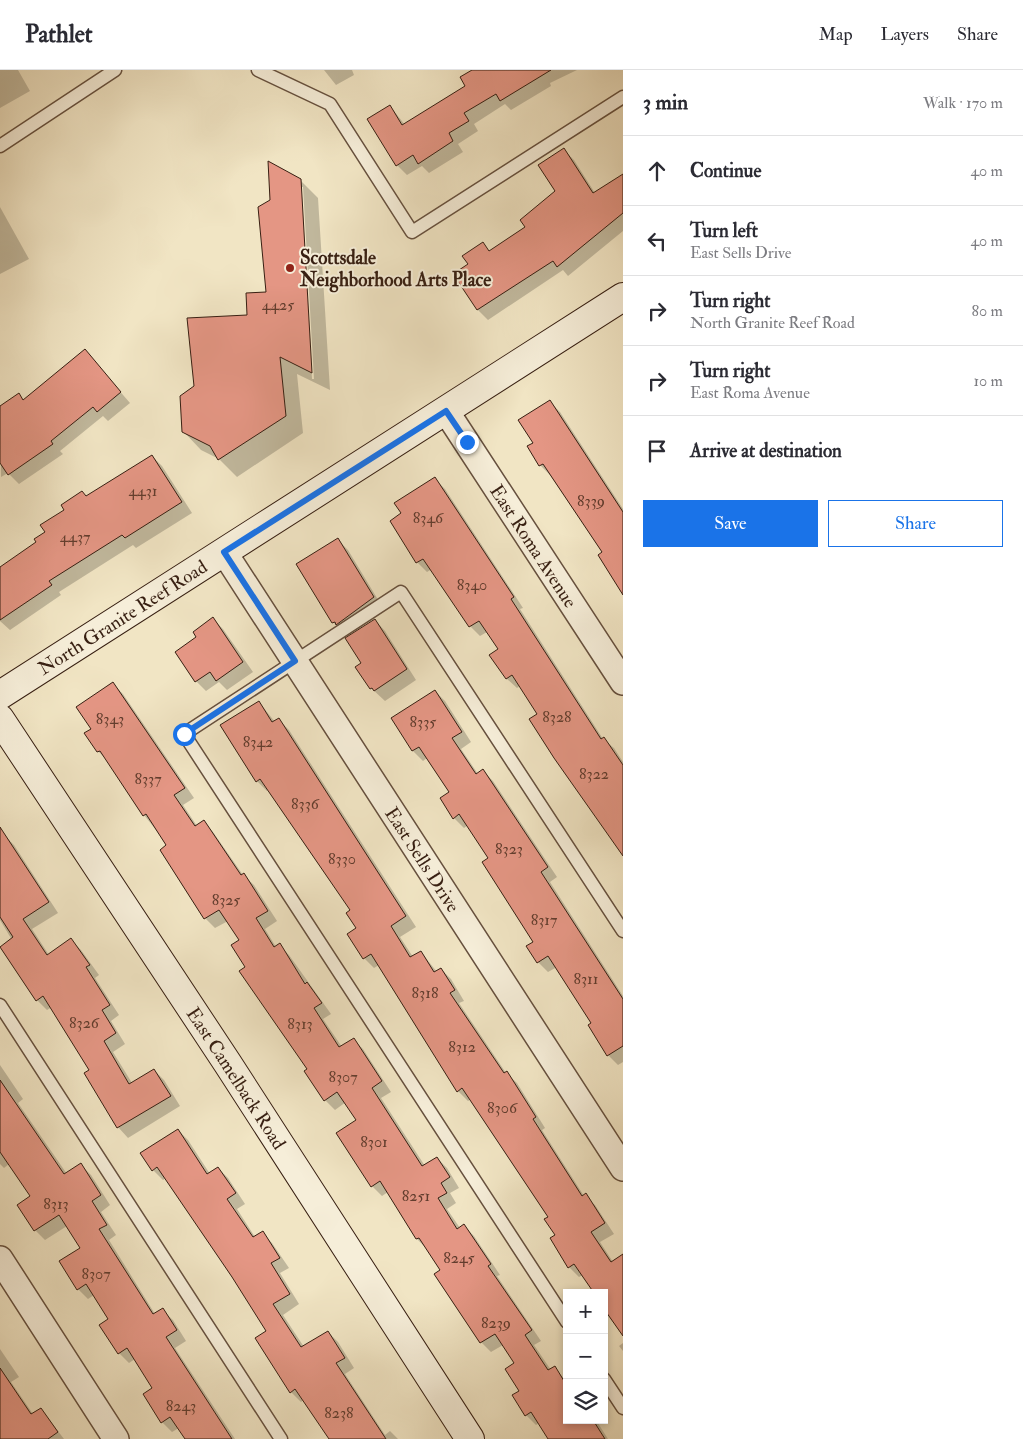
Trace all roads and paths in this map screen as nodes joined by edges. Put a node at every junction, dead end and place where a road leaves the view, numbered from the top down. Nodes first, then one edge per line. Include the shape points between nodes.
1 (115, 70) edge
2 (258, 70) edge
3 (623, 97) edge
4 (0, 146) edge
5 (623, 297) edge
6 (446, 411) junction
7 (224, 552) junction
8 (295, 661) junction
9 (623, 682) edge
10 (0, 695) edge
11 (0, 719) edge
12 (623, 931) edge
13 (0, 1006) edge
14 (623, 1168) edge
15 (0, 1259) edge
16 (563, 1316) edge
17 (608, 1385) edge
18 (623, 1408) edge
19 (116, 1439) edge
20 (281, 1439) edge
21 (470, 1439) edge

1 - 4 lane
2 - 3 lane via 330,104 412,232
5 - 6 main road, North Granite Reef Road
6 - 7 main road, North Granite Reef Road
6 - 9 street, East Roma Avenue
7 - 8 street, East Sells Drive
7 - 10 main road, North Granite Reef Road
8 - 12 lane via 401,592
8 - 14 street, East Sells Drive
8 - 16 lane via 184,734
11 - 21 main road, East Camelback Road
13 - 20 lane
15 - 19 street
17 - 18 lane

